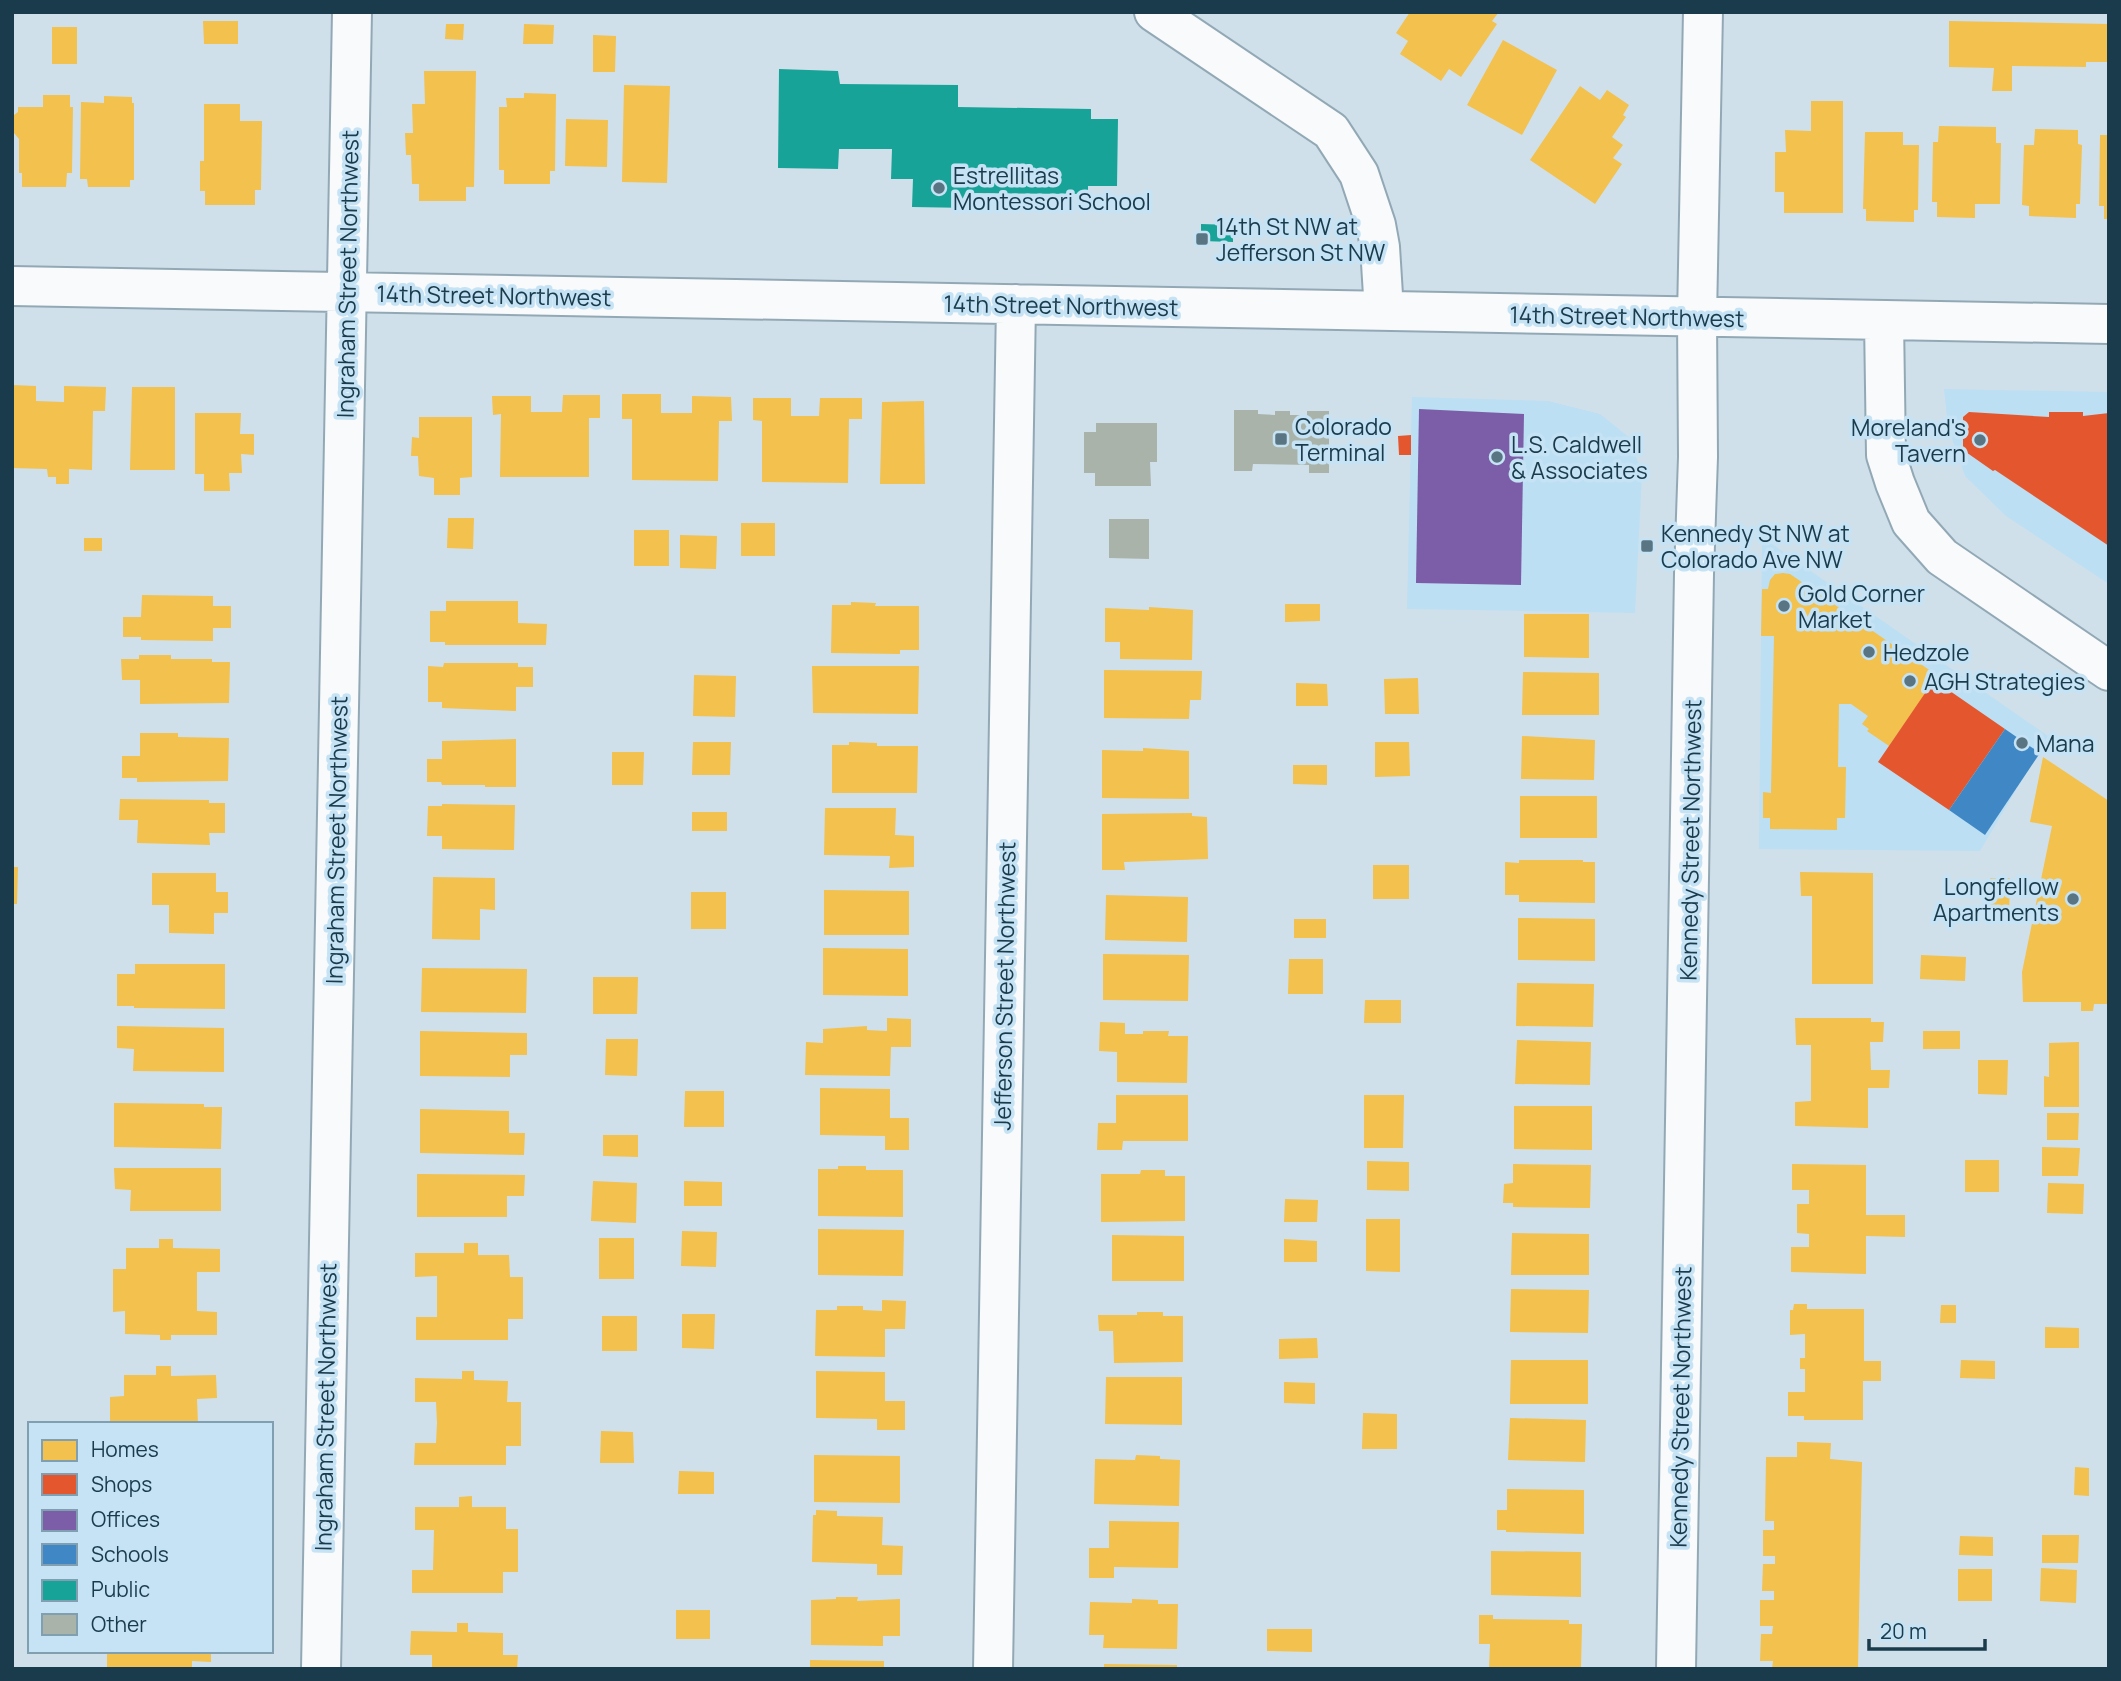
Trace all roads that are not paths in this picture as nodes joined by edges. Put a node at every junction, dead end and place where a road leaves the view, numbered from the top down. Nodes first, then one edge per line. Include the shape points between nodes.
1 (352, 12) edge
2 (1154, 12) edge
3 (1703, 12) edge
4 (12, 286) edge
5 (346, 292) junction
6 (1016, 304) junction
7 (1384, 311) junction
8 (1697, 317) junction
9 (1884, 320) junction
10 (2109, 324) edge
11 (2109, 671) edge
12 (321, 1669) edge
13 (993, 1669) edge
14 (1676, 1669) edge

1 - 5 street, Ingraham Street Northwest
2 - 7 street via 1331,131 1359,174 1376,225
3 - 8 street, Kennedy Street Northwest
4 - 5 street, 14th Street Northwest
5 - 6 street, 14th Street Northwest
5 - 12 street, Ingraham Street Northwest
6 - 7 street, 14th Street Northwest
6 - 13 street, Jefferson Street Northwest
7 - 8 street, 14th Street Northwest
8 - 9 street, 14th Street Northwest
8 - 14 street, Kennedy Street Northwest
9 - 10 street, 14th Street Northwest
9 - 11 street via 1886,455 1911,522 1942,557

